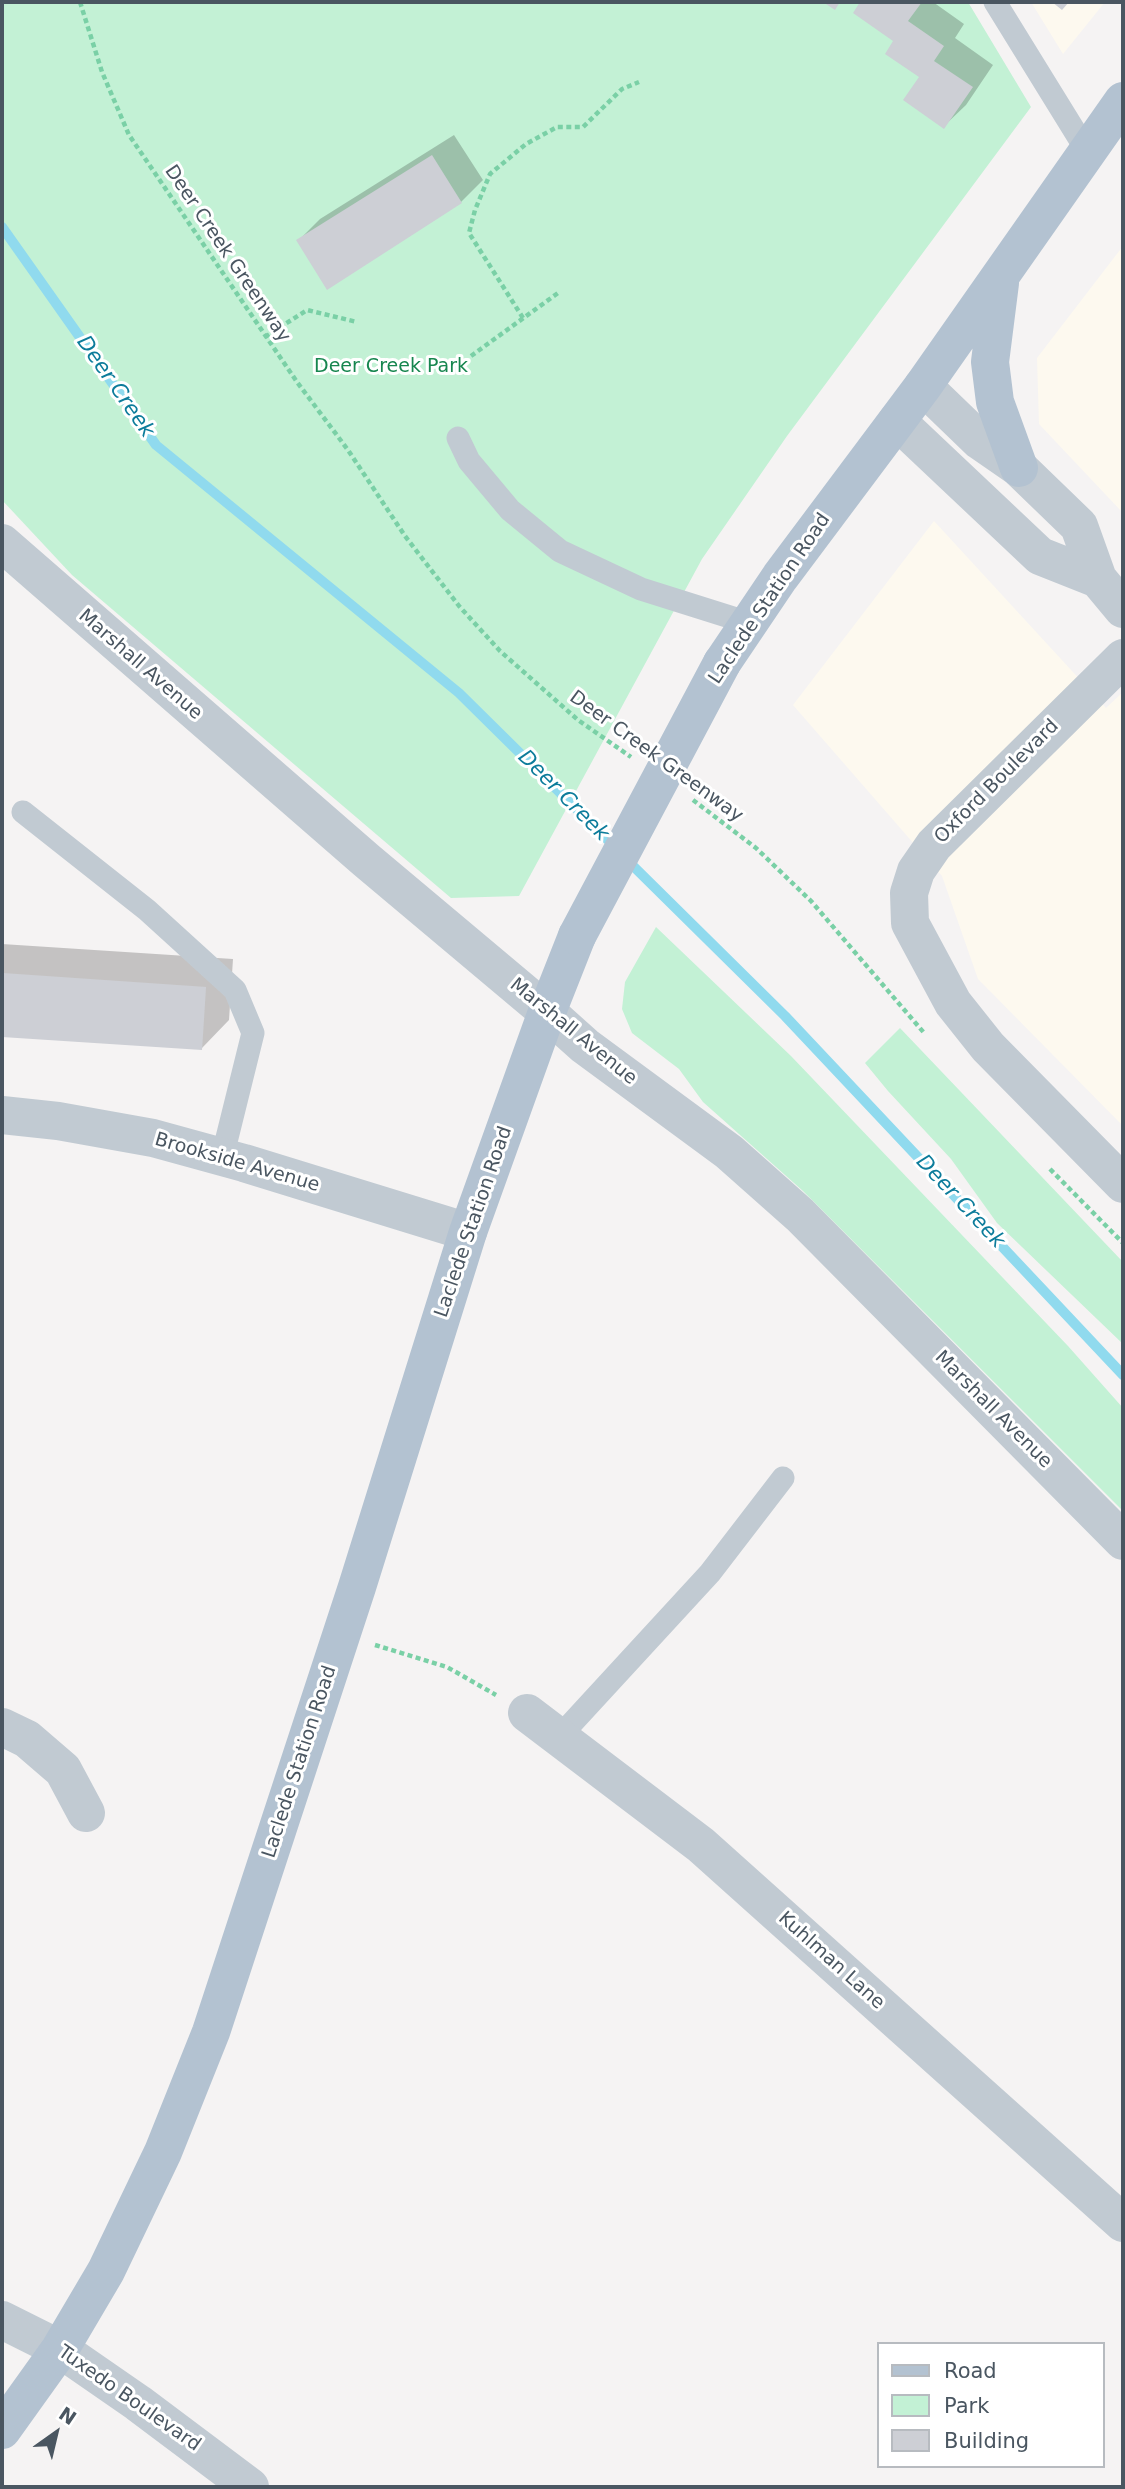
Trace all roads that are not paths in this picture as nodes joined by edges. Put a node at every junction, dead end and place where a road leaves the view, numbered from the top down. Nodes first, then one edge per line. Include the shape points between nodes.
1 (995, 2) edge
2 (1123, 102) edge
3 (1087, 151) junction
4 (1002, 273) junction
5 (923, 386) junction
6 (897, 421) junction
7 (458, 438) dead end
8 (1019, 468) junction
9 (2, 543) edge
10 (1098, 579) junction
11 (1123, 609) edge
12 (749, 623) junction
13 (1123, 658) edge
14 (23, 812) dead end
15 (547, 1012) junction
16 (2, 1115) edge
17 (222, 1157) junction
18 (1123, 1184) edge
19 (468, 1232) junction
20 (783, 1478) dead end
21 (1123, 1541) edge
22 (527, 1713) road end
23 (2, 1727) edge
24 (560, 1736) junction
25 (86, 1813) dead end
26 (1123, 2223) edge
27 (2, 2320) edge
28 (60, 2349) junction
29 (2, 2430) edge
30 (250, 2487) edge

1 - 3 lane
2 - 3 main road, Laclede Station Road
3 - 4 main road, Laclede Station Road
4 - 5 main road, Laclede Station Road
4 - 8 main road via 990,362 995,402
5 - 6 main road, Laclede Station Road
5 - 8 street via 980,441
6 - 10 street via 1040,556
6 - 12 main road, Laclede Station Road
7 - 12 lane via 469,461 510,510 560,551 641,589
8 - 10 street via 1079,526
9 - 15 street, Marshall Avenue
10 - 11 street
12 - 15 main road, Laclede Station Road, bridge via 722,663 577,936
13 - 18 street, Oxford Boulevard via 933,845 916,871 909,893 911,923 953,1003 988,1047
14 - 17 lane via 147,910 235,990 253,1033
15 - 19 main road, Laclede Station Road
15 - 21 street, Marshall Avenue via 585,1046 729,1152 800,1215
16 - 17 street, Brookside Avenue via 126,1133
17 - 19 street, Brookside Avenue
19 - 28 main road, Laclede Station Road via 211,2032 163,2152 106,2271
20 - 24 lane via 710,1573
22 - 24 street, Kuhlman Lane
23 - 25 street via 27,1740 63,1770
24 - 26 street, Kuhlman Lane via 701,1845
27 - 28 street, Tuxedo Boulevard
28 - 29 main road, Laclede Station Road
28 - 30 street, Tuxedo Boulevard

